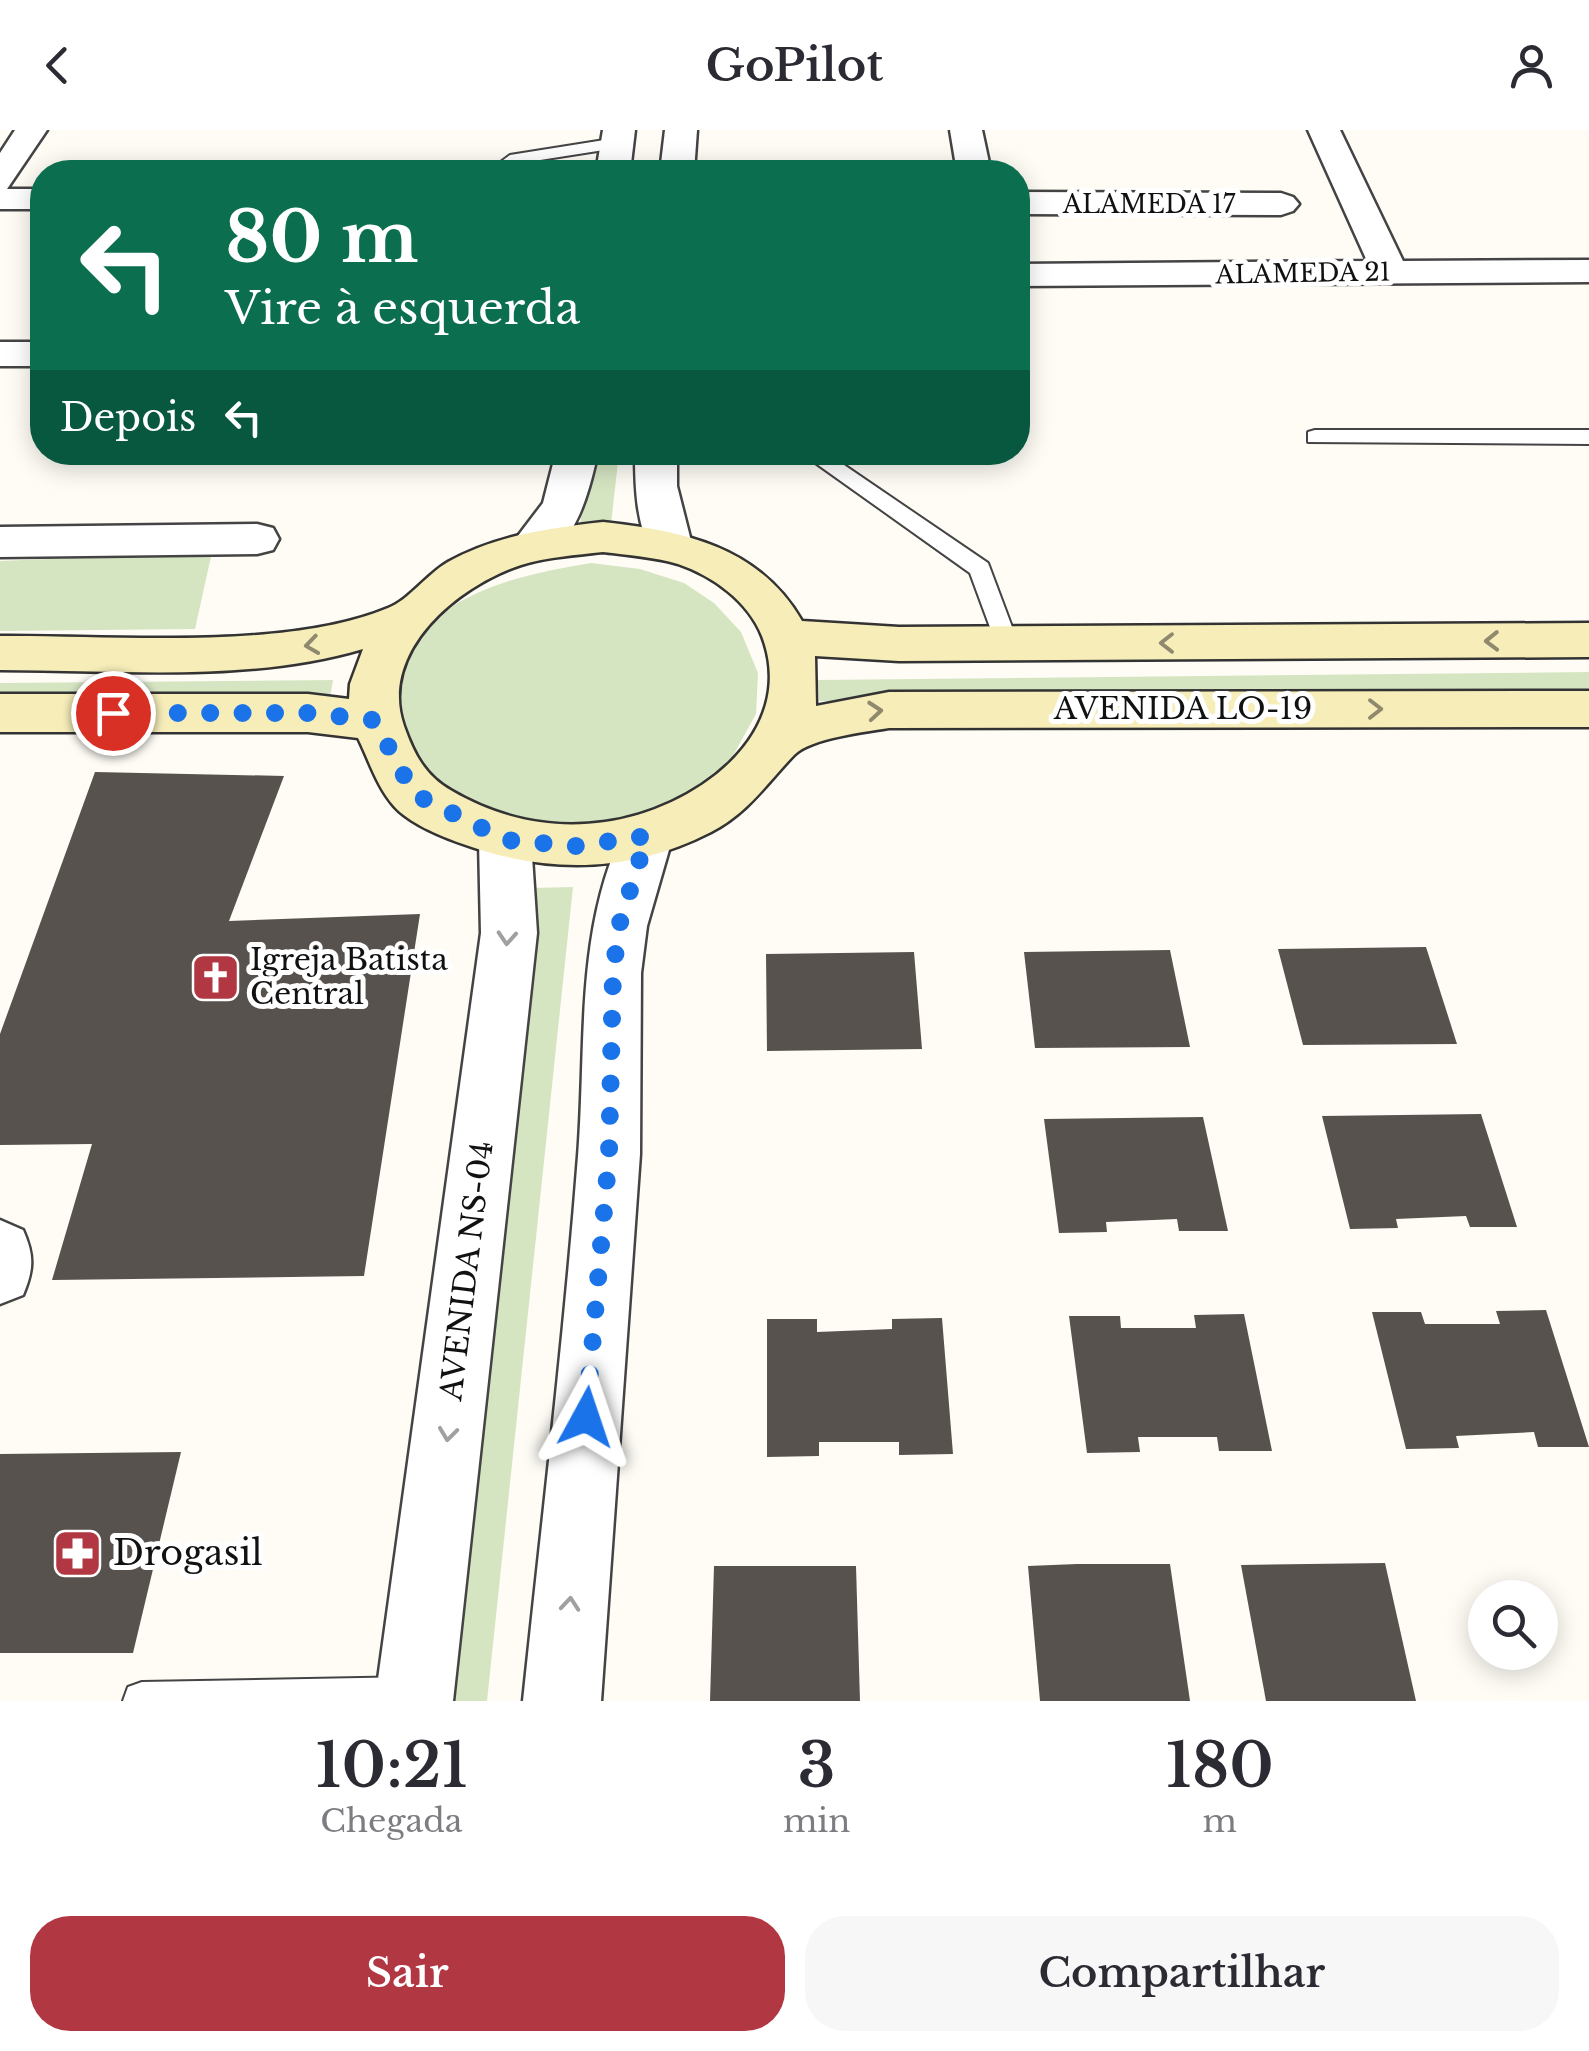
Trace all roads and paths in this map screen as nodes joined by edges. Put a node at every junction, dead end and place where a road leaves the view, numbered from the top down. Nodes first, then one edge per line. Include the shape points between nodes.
1 (31, 130) edge
2 (681, 130) edge
3 (966, 130) edge
4 (1324, 130) edge
5 (616, 148) edge
6 (514, 160) edge
7 (678, 160) edge
8 (972, 160) edge
9 (0, 180) edge
10 (0, 199) edge
11 (30, 199) edge
12 (1030, 204) edge
13 (1281, 204) dead end
14 (1589, 271) edge
15 (1390, 272) junction
16 (1030, 275) edge
17 (0, 354) edge
18 (30, 354) edge
19 (1314, 437) dead end
20 (1589, 437) edge
21 (573, 465) edge
22 (656, 465) edge
23 (829, 465) edge
24 (257, 539) dead end
25 (0, 542) edge
26 (533, 545) junction
27 (670, 545) junction
28 (406, 620) junction
29 (790, 637) junction
30 (1589, 640) edge
31 (1006, 644) junction
32 (0, 653) edge
33 (1589, 709) edge
34 (0, 713) edge
35 (374, 720) junction
36 (782, 738) junction
37 (647, 836) junction
38 (506, 840) junction
39 (0, 1252) edge
40 (0, 1272) edge
41 (415, 1699) edge
42 (142, 1701) edge
43 (562, 1701) edge

1 - 9 street
2 - 7 street
3 - 8 street
4 - 15 street
5 - 6 lane
10 - 11 street
12 - 13 street, ALAMEDA 17
14 - 15 street, ALAMEDA 21
15 - 16 street, ALAMEDA 21
17 - 18 street
19 - 20 lane
21 - 26 street via 564,506
22 - 27 street
23 - 31 lane via 980,569
24 - 25 street
26 - 27 main road via 603,536
26 - 28 main road via 484,562
27 - 29 main road via 722,565 763,596
28 -> 32 main road via 314,646 248,652
28 - 35 main road via 379,668
29 - 31 main road
29 - 36 main road via 797,686
30 -> 31 main road
36 -> 33 main road, AVENIDA LO-19 via 842,716 889,710
34 - 35 main road via 308,713
35 - 38 main road via 414,794
36 - 37 main road via 750,778 704,812
37 - 38 main road via 584,846
43 -> 37 street via 609,1154 613,973 619,926
38 -> 41 street, AVENIDA NS-04 via 509,933
39 - 40 street
41 - 42 lane

